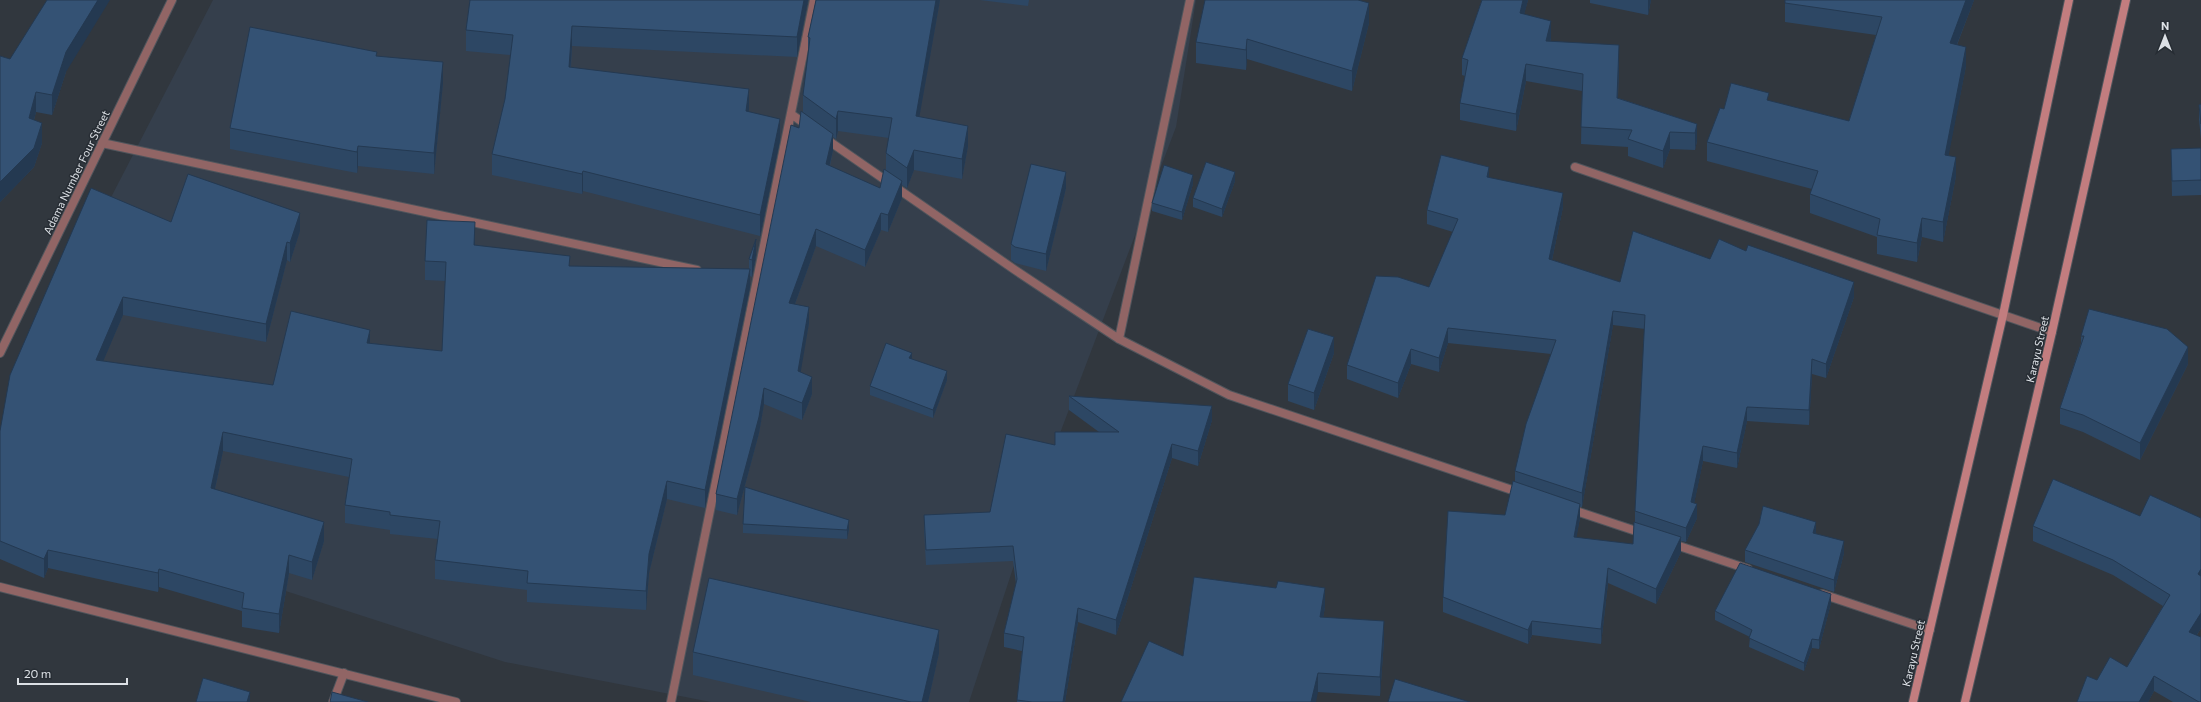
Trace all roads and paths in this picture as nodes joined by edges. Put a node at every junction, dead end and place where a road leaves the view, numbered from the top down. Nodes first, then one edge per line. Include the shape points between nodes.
1 (172, 0) edge
2 (814, 0) edge
3 (1190, 0) edge
4 (2069, 0) edge
5 (2126, 0) edge
6 (791, 114) junction
7 (102, 143) junction
8 (1575, 167) dead end
9 (702, 271) edge
10 (2003, 315) junction
11 (2052, 332) junction
12 (1119, 339) junction
13 (0, 353) edge
14 (1531, 496) edge
15 (1561, 506) edge
16 (1756, 572) edge
17 (0, 587) edge
18 (1817, 592) edge
19 (1930, 630) junction
20 (344, 673) junction
21 (333, 702) edge
22 (456, 702) edge
23 (671, 702) edge
24 (1913, 702) edge
25 (1966, 702) edge

1 - 7 street, Adama Number Four Street
2 - 6 street
3 - 12 street
4 - 10 main road, Karayu Street
5 - 11 main road, Karayu Street
6 - 12 street via 1014,270
6 - 23 street via 752,282
7 - 9 street
7 - 13 street, Adama Number Four Street
8 - 10 street
10 - 11 street
10 - 19 main road, Karayu Street
11 - 25 main road, Karayu Street
12 - 14 street via 1229,395
15 - 16 street
17 - 20 street
18 - 19 street
19 - 24 main road, Karayu Street
20 - 21 street
20 - 22 street

